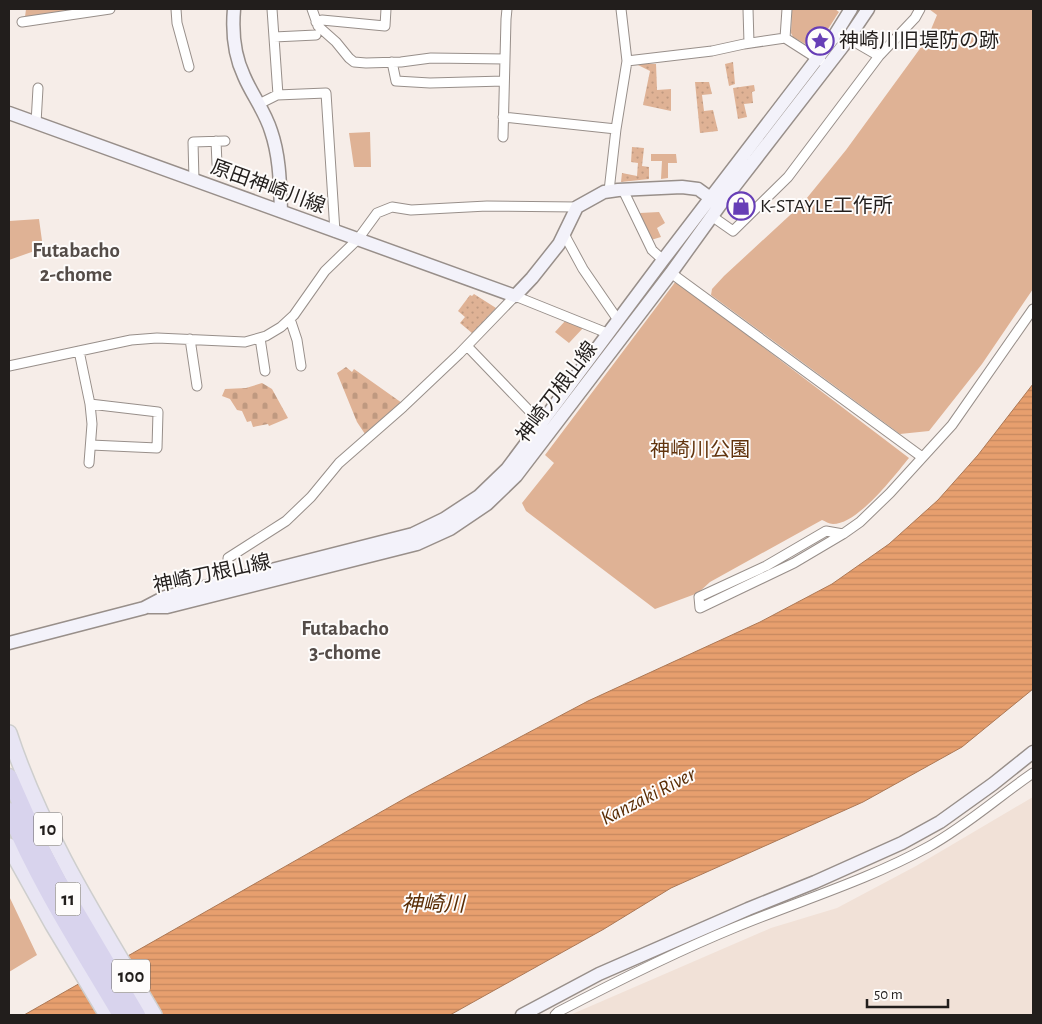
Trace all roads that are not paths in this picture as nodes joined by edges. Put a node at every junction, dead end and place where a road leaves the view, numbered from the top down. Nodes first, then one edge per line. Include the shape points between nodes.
1 (110, 9) edge
2 (176, 9) edge
3 (234, 9) edge
4 (272, 9) edge
5 (312, 9) edge
6 (386, 9) edge
7 (507, 9) edge
8 (622, 9) edge
9 (748, 9) edge
10 (787, 9) edge
11 (851, 9) edge
12 (868, 9) edge
13 (920, 9) edge
14 (73, 11) edge
15 (22, 22) dead end
16 (316, 22) junction
17 (316, 35) dead end
18 (274, 37) junction
19 (785, 38) junction
20 (848, 38) junction
21 (748, 44) junction
22 (879, 56) junction
23 (816, 57) junction
24 (505, 59) junction
25 (627, 61) junction
26 (392, 62) junction
27 (827, 66) junction
28 (189, 67) dead end
29 (504, 81) junction
30 (38, 88) dead end
31 (278, 95) junction
32 (259, 104) junction
33 (9, 114) edge
34 (504, 117) junction
35 (36, 123) junction
36 (616, 129) junction
37 (503, 138) dead end
38 (216, 164) dead end
39 (194, 180) junction
40 (623, 190) junction
41 (609, 191) junction
42 (577, 207) junction
43 (714, 207) junction
44 (281, 211) junction
45 (334, 232) junction
46 (564, 234) junction
47 (358, 238) junction
48 (663, 260) junction
49 (671, 274) junction
50 (515, 296) junction
51 (1033, 308) edge
52 (290, 319) junction
53 (618, 320) junction
54 (608, 333) junction
55 (260, 338) junction
56 (190, 339) junction
57 (467, 346) junction
58 (79, 351) junction
59 (9, 366) edge
60 (302, 366) dead end
61 (265, 371) dead end
62 (196, 386) dead end
63 (90, 404) junction
64 (541, 423) junction
65 (91, 445) junction
66 (922, 457) junction
67 (89, 462) dead end
68 (229, 587) junction
69 (700, 608) dead end
70 (9, 643) edge
71 (9, 733) edge
72 (1033, 752) edge
73 (1033, 773) edge
74 (9, 777) edge
75 (9, 811) edge
76 (9, 846) edge
77 (98, 920) joint
78 (53, 925) joint
79 (107, 1015) edge
80 (122, 1015) edge
81 (137, 1015) edge
82 (154, 1015) edge
83 (522, 1015) edge
84 (555, 1015) edge

1 - 14 street
2 - 28 street
3 - 32 street via 238,62
4 - 18 street
5 - 16 street
6 - 16 street via 385,26
7 - 24 street
8 - 25 street
9 - 21 street
10 - 19 street
11 - 23 street, 神崎刀根山線 via 833,38
12 - 20 street, 神崎刀根山線
13 - 22 street
14 - 15 street
16 - 26 street via 353,61
17 - 18 street
18 - 31 street
19 - 21 street
19 - 23 street
20 - 22 street
20 - 27 street, 神崎刀根山線
21 - 25 street
22 - 43 street via 788,177 733,231
23 - 27 street
23 - 43 street, 神崎刀根山線
24 - 26 street via 431,58
24 - 29 street
25 - 36 street
26 - 29 street via 396,82
27 - 43 street, 神崎刀根山線
29 - 34 street
30 - 35 street
31 - 32 street
31 - 45 street via 326,93
32 - 44 street via 275,146
33 - 35 street, 原田神崎川線
34 - 36 street
34 - 37 street
35 - 39 street, 原田神崎川線
36 - 41 street
38 - 39 street via 220,141 193,142
39 - 44 street, 原田神崎川線
40 - 41 street
40 - 43 street via 698,189
40 - 48 street via 652,250
41 - 42 street
42 - 46 street
42 - 47 street via 487,206 410,210 392,207 376,212
43 - 48 street, 神崎刀根山線
43 - 49 street, 神崎刀根山線
44 - 45 street, 原田神崎川線
45 - 47 street, 原田神崎川線
46 - 50 street via 546,261
46 - 53 street via 583,270
47 - 50 street, 原田神崎川線
47 - 52 street via 328,268
48 - 53 street, 神崎刀根山線
49 - 66 street
49 - 68 street, 神崎刀根山線 via 516,476 487,504 417,544
50 - 54 street
50 - 57 street
51 - 66 street via 952,425
52 - 55 street
52 - 60 street
53 - 54 street, 神崎刀根山線
54 - 64 street, 神崎刀根山線
55 - 56 street via 246,342
55 - 61 street
56 - 58 street via 131,340
56 - 62 street
57 - 64 street
57 - 68 street via 339,463 286,521 228,558
58 - 59 street
58 - 63 street
63 - 65 street
63 - 65 street via 158,412 157,448
64 - 68 street, 神崎刀根山線 via 507,469 479,496 444,519 413,534
65 - 67 street
66 - 69 street via 890,493 843,534 794,563
68 - 70 street, 神崎刀根山線 via 165,597 144,608
71 - 77 main road, 10 via 25,780 47,827
72 - 83 street via 940,822 902,843 599,974
73 - 84 street via 947,835 914,854 640,969
74 - 81 highway, 11 via 58,881
75 - 80 highway, 11 via 48,890
76 - 78 main road, 10
77 - 82 main road, 100
78 - 79 main road, 100

